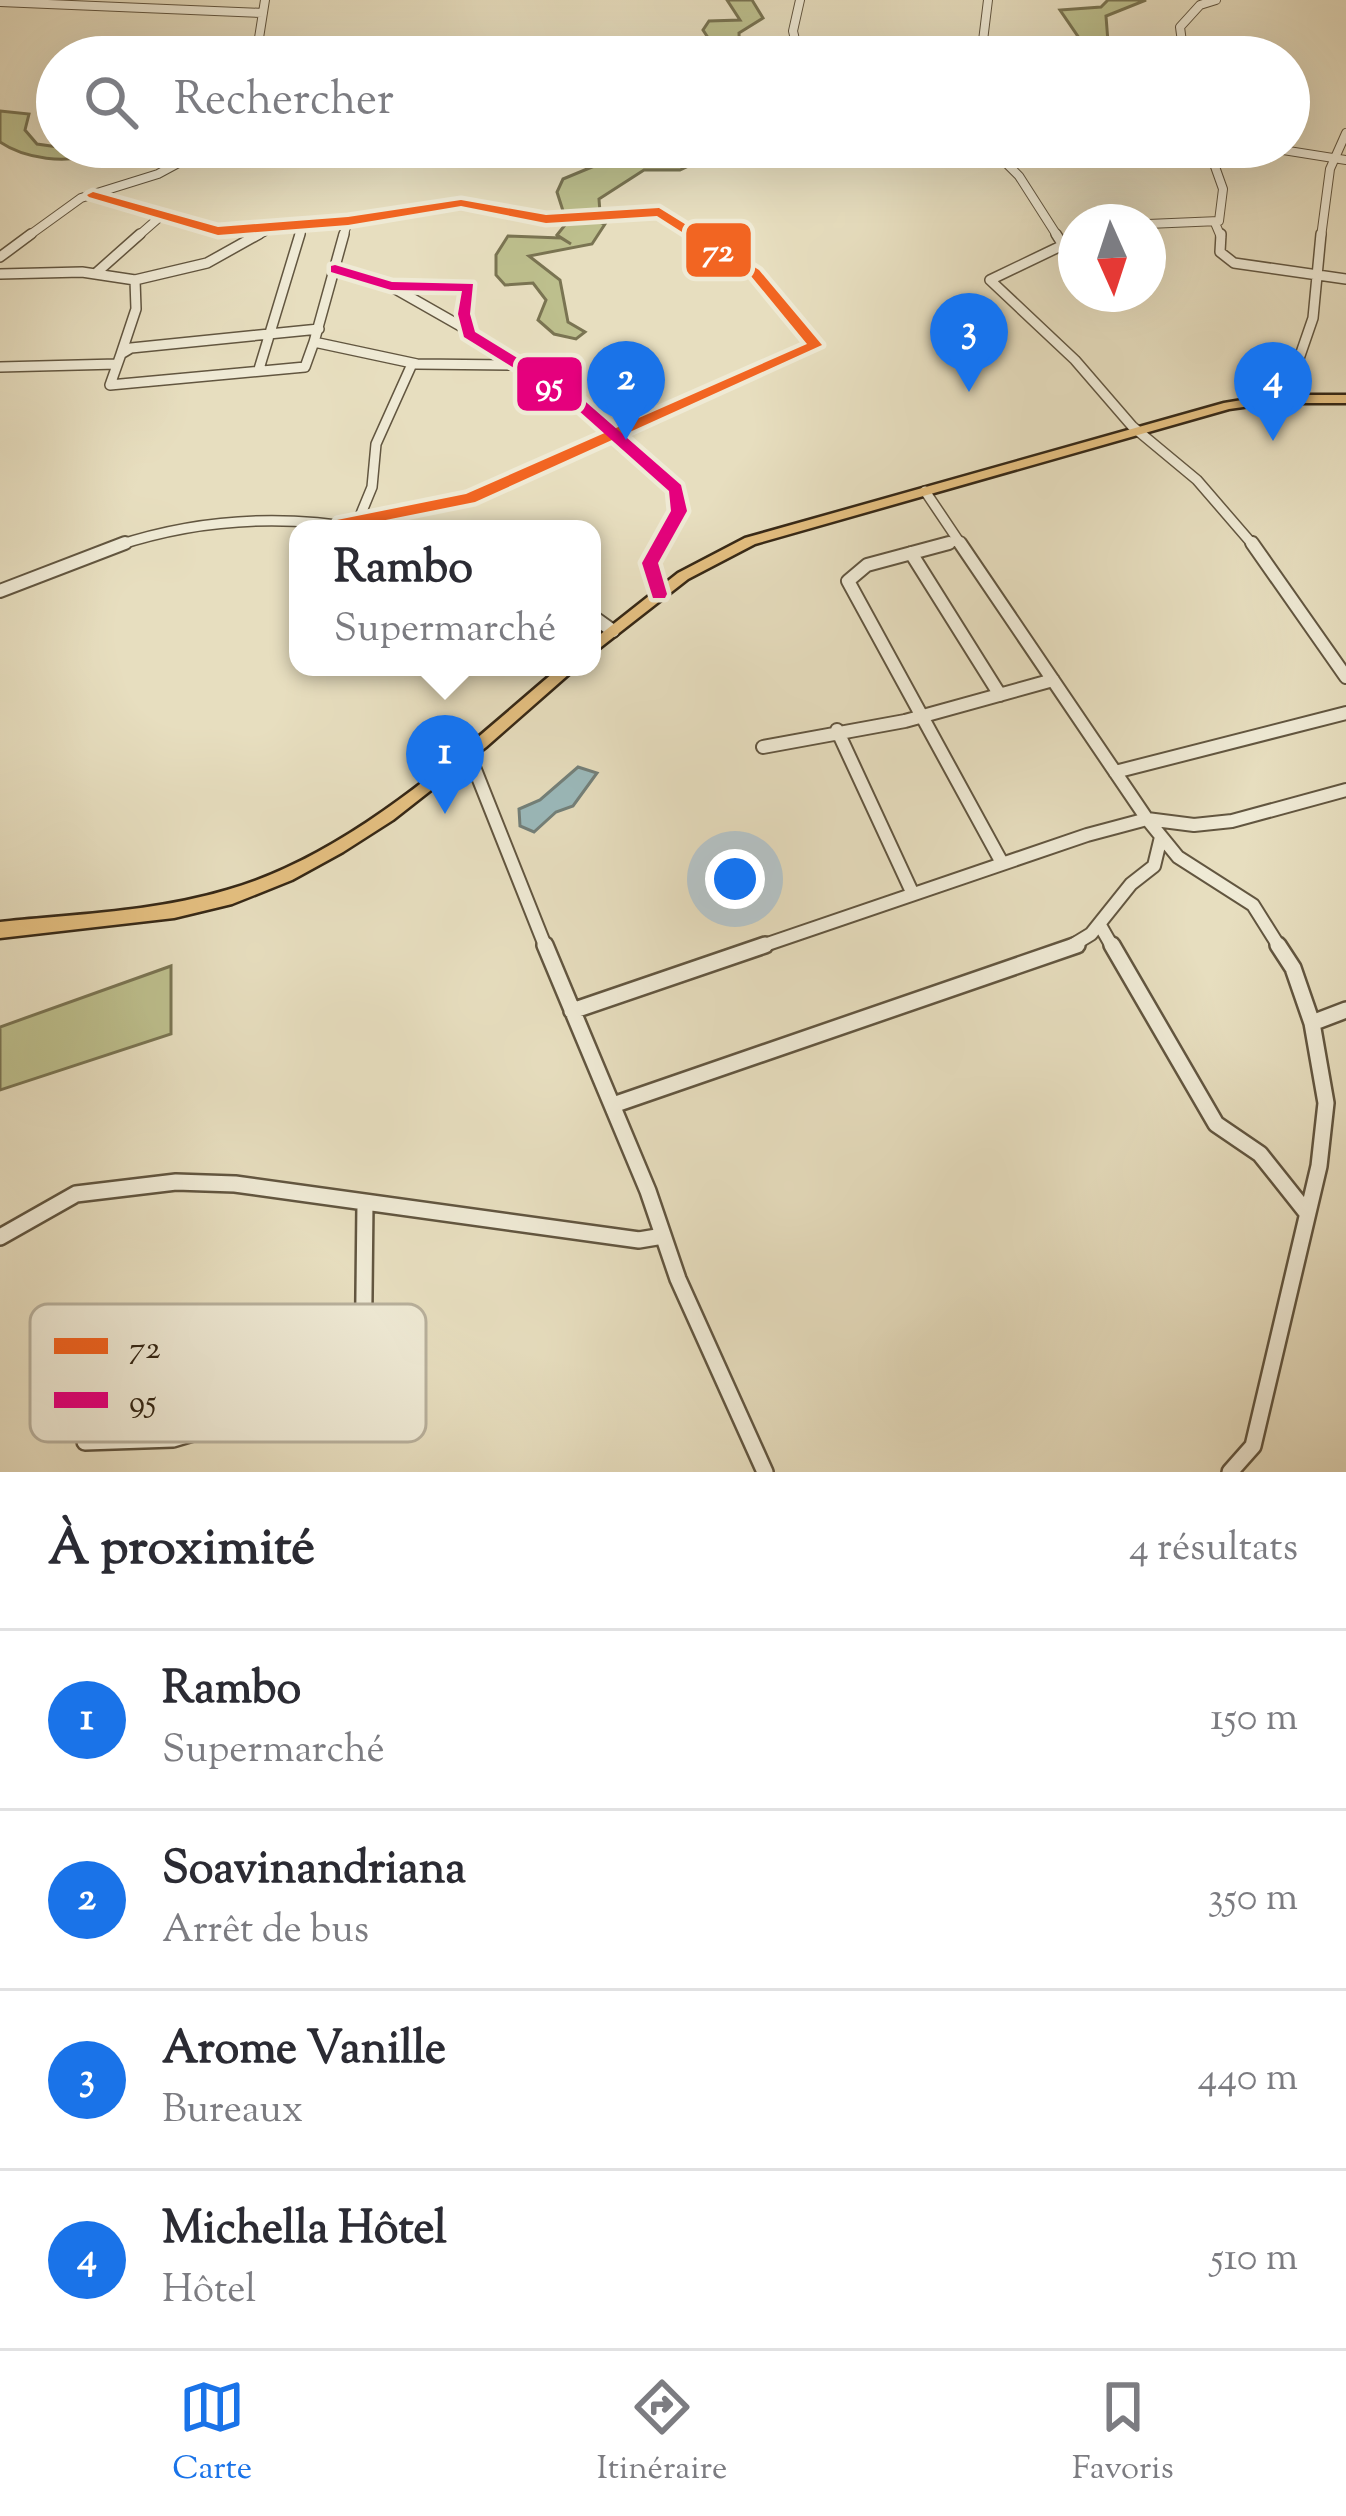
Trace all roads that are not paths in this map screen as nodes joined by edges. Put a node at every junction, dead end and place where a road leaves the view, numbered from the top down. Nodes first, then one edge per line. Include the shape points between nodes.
1 (266, 0) edge
2 (800, 0) edge
3 (988, 0) edge
4 (1216, 0) edge
5 (0, 2) edge
6 (129, 3) edge
7 (263, 13) junction
8 (259, 36) edge
9 (795, 36) edge
10 (984, 36) edge
11 (1181, 36) edge
12 (1346, 133) edge
13 (1310, 154) edge
14 (1334, 158) junction
15 (1346, 160) edge
16 (169, 168) edge
17 (1011, 168) edge
18 (1216, 168) edge
19 (93, 195) junction
20 (160, 217) junction
21 (348, 221) junction
22 (1215, 223) junction
23 (1166, 224) edge
24 (303, 226) junction
25 (271, 229) junction
26 (1058, 237) edge
27 (1058, 247) edge
28 (0, 257) edge
29 (335, 269) junction
30 (1314, 273) junction
31 (0, 274) edge
32 (95, 274) junction
33 (1346, 279) edge
34 (136, 280) junction
35 (391, 286) junction
36 (464, 328) junction
37 (319, 329) junction
38 (270, 331) junction
39 (314, 342) junction
40 (119, 359) junction
41 (412, 364) junction
42 (524, 364) junction
43 (0, 367) edge
44 (259, 369) junction
45 (1293, 398) junction
46 (1346, 399) edge
47 (1146, 430) junction
48 (615, 434) junction
49 (925, 491) junction
50 (362, 520) edge
51 (380, 520) edge
52 (289, 525) edge
53 (958, 540) junction
54 (911, 553) junction
55 (0, 591) edge
56 (659, 594) junction
57 (601, 622) edge
58 (613, 631) junction
59 (601, 641) edge
60 (559, 676) edge
61 (1346, 677) edge
62 (1053, 680) junction
63 (1000, 695) junction
64 (1346, 713) edge
65 (923, 716) junction
66 (837, 730) junction
67 (763, 747) dead end
68 (468, 752) junction
69 (1115, 772) junction
70 (1346, 790) edge
71 (1147, 819) junction
72 (1161, 837) junction
73 (1000, 861) junction
74 (912, 892) junction
75 (1101, 927) junction
76 (0, 930) edge
77 (1346, 1010) edge
78 (572, 1011) junction
79 (1312, 1023) junction
80 (613, 1105) junction
81 (365, 1202) junction
82 (1306, 1213) junction
83 (663, 1236) junction
84 (0, 1237) edge
85 (364, 1304) edge
86 (765, 1472) edge
87 (1230, 1472) edge

1 - 7 street
2 - 9 street
3 - 10 street
4 - 11 street via 1200,5
5 - 6 street
6 - 7 street
7 - 8 street
12 - 14 street
13 - 14 street
14 - 15 street
14 - 30 street
16 - 19 street
17 - 26 street
18 - 22 street via 1223,189
19 - 20 street
19 - 28 street
20 - 25 street via 218,231
20 - 32 street
21 - 24 street
21 - 29 street
21 - 48 street via 461,203 546,219 658,212 755,273 815,345
22 - 23 street
22 - 30 street via 1220,252 1234,263
24 - 25 street
24 - 38 street
25 - 34 street via 207,263
27 - 47 street via 990,280 1132,426
29 - 35 street
29 - 37 street
30 - 33 street
30 - 45 street via 1315,313 1290,374
31 - 32 street
32 - 34 street
34 - 40 street via 136,309
35 - 36 street
35 - 36 street via 469,286
36 - 42 street
37 - 38 street
37 - 39 street
38 - 40 street via 148,345
38 - 44 street
39 - 41 street
39 - 44 street via 305,368
40 - 43 street
40 - 44 street via 110,386
41 - 42 street
41 - 50 street via 376,444
42 - 48 street
45 - 46 main road
45 - 47 main road via 1234,404
47 - 49 main road
47 - 61 street via 1280,577
48 - 51 street via 470,498
48 - 56 street via 676,488 679,511 650,563
49 - 53 street
49 - 56 main road via 750,541
52 - 55 street via 204,526 110,545
53 - 54 street
53 - 62 street
54 - 63 street
54 - 65 street via 867,565 848,580
56 - 58 main road
57 - 58 street
58 - 59 main road
60 - 68 main road
62 - 63 street
62 - 69 street
63 - 65 street
64 - 69 street
65 - 66 street
65 - 73 street
66 - 67 street
66 - 74 street
68 - 76 main road via 345,845 257,886 176,910
68 - 78 street
69 - 71 street
70 - 71 street via 1232,821
71 - 72 street
71 - 73 street
72 - 75 street via 1154,866 1126,882
72 - 79 street via 1253,905 1293,968
73 - 74 street
74 - 78 street
75 - 80 street via 1038,960
75 - 82 street via 1216,1124 1259,1154
77 - 79 street
78 - 80 street
79 - 82 street via 1326,1102
80 - 83 street
81 - 83 street via 639,1240
81 - 84 street via 176,1182 76,1194
81 - 85 street
82 - 87 street via 1253,1446
83 - 86 street

